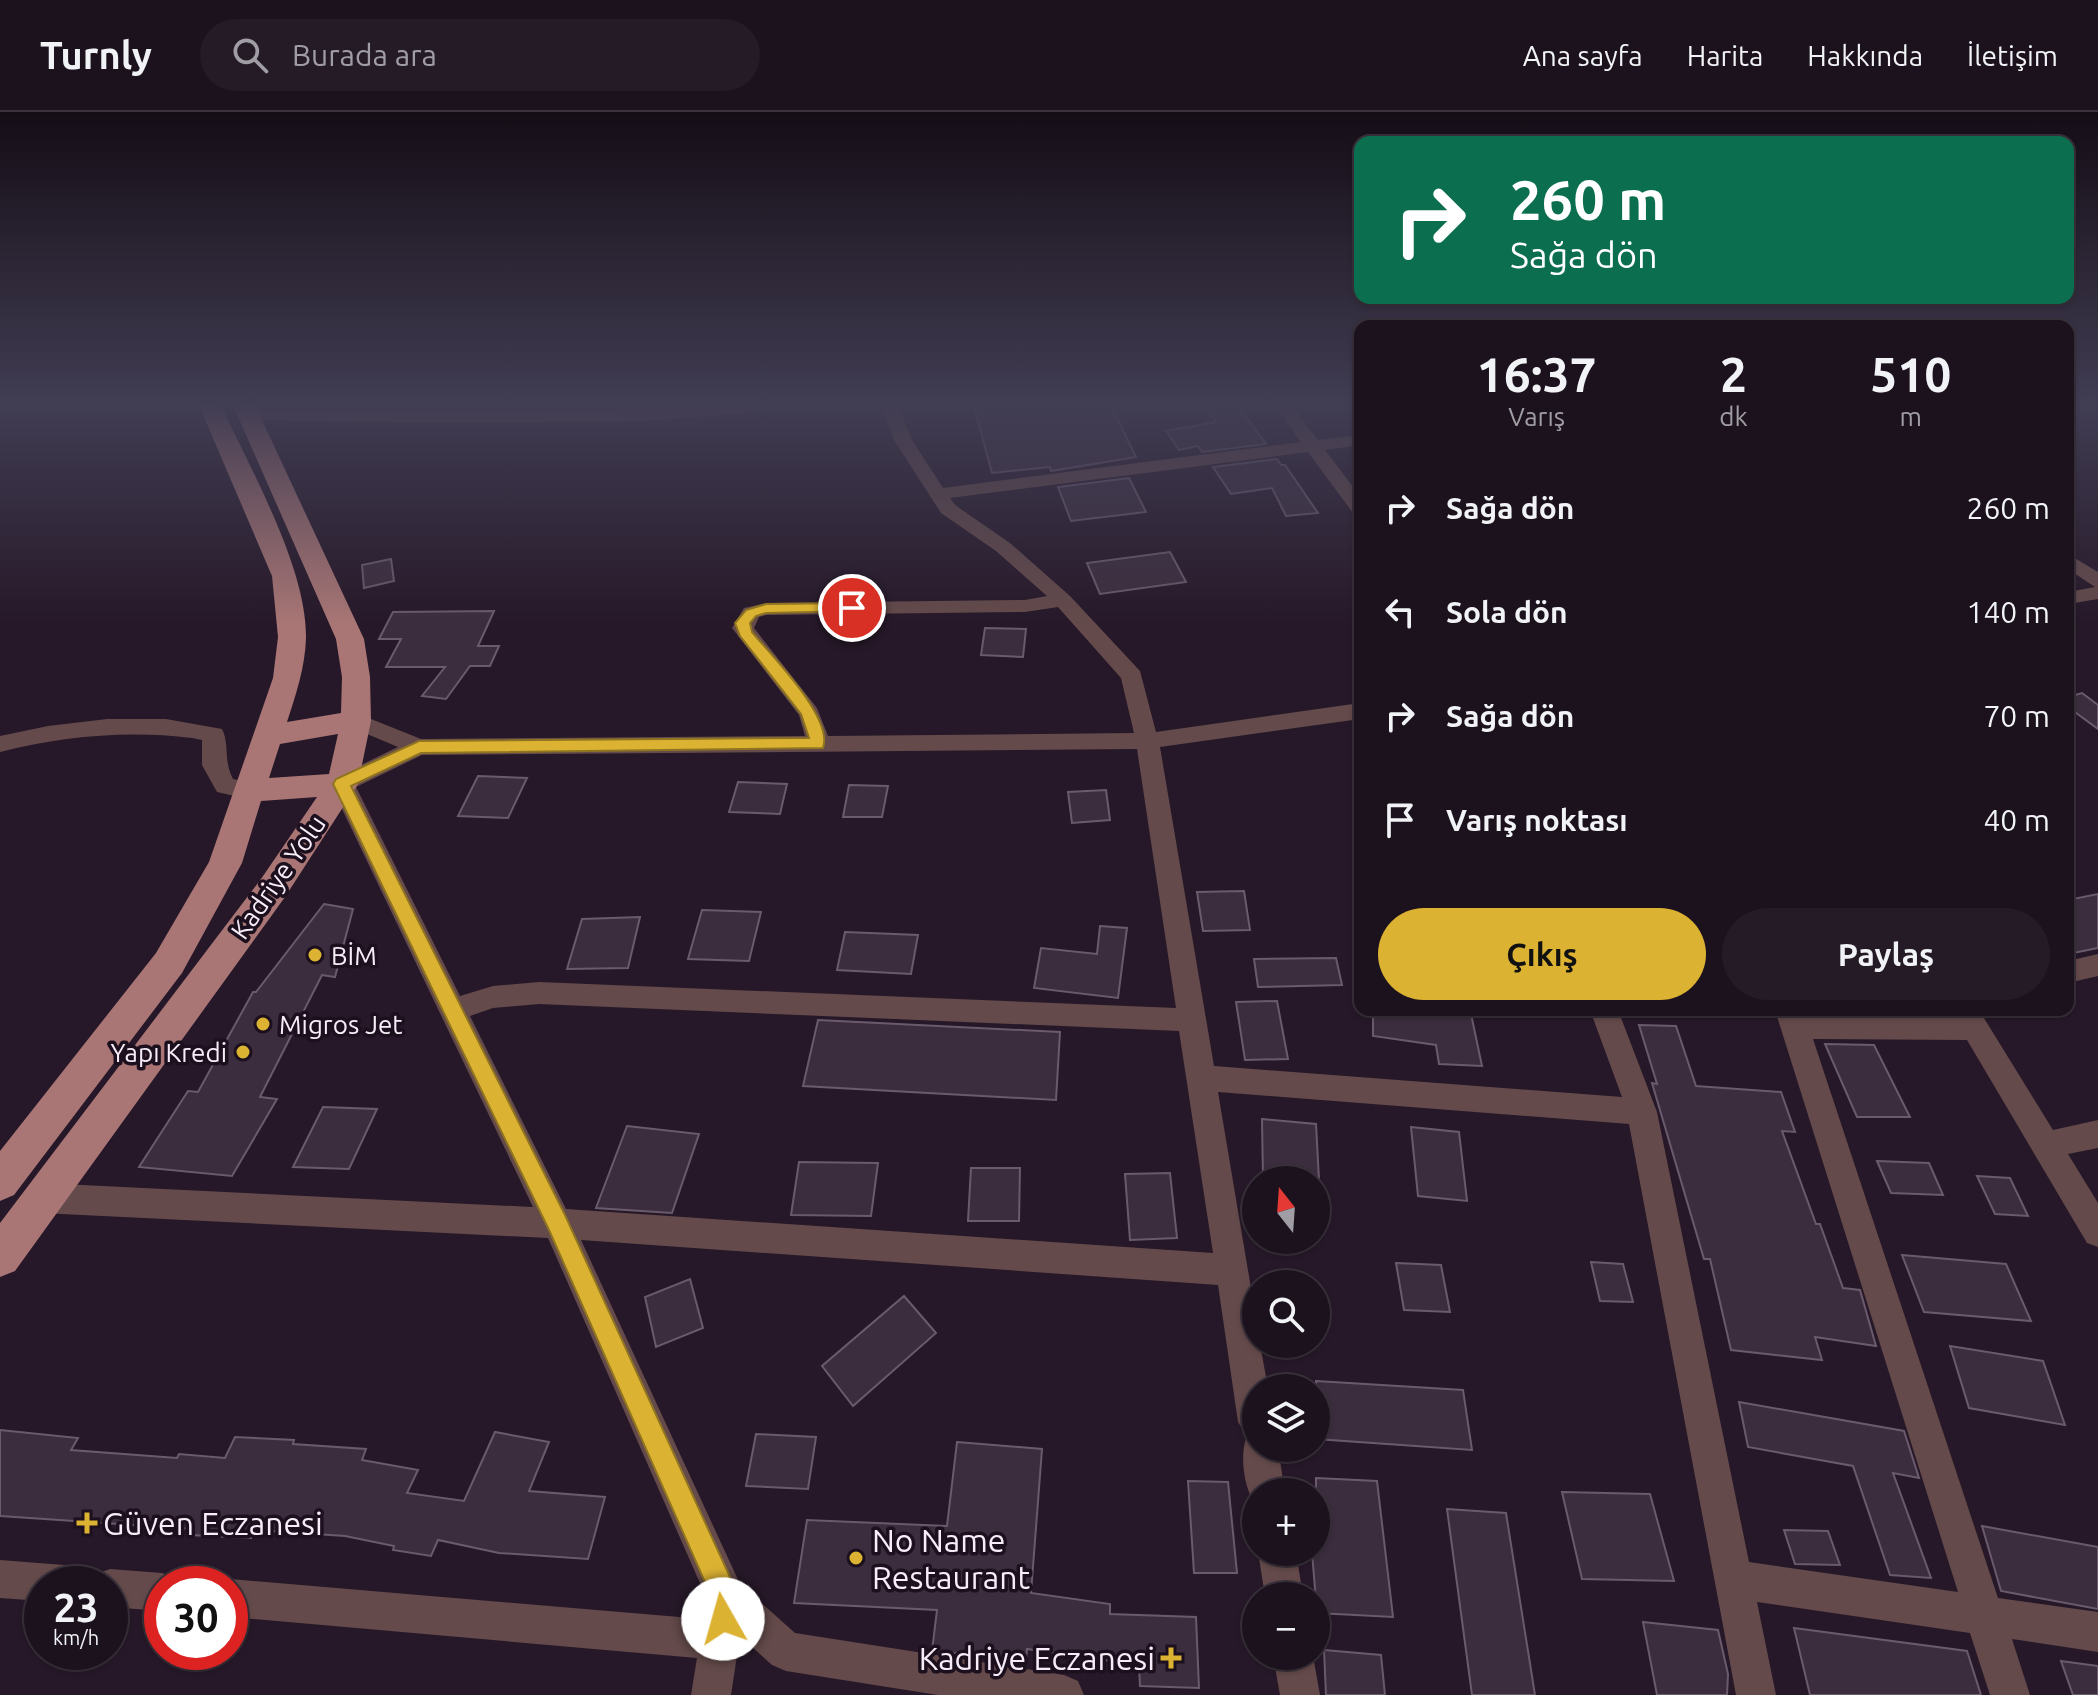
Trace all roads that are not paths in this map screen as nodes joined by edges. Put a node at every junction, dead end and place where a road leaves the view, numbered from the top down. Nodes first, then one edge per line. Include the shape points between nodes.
1 (241, 477) edge
2 (277, 477) edge
3 (927, 477) edge
4 (1072, 477) edge
5 (1336, 477) edge
6 (938, 494) junction
7 (1354, 501) edge
8 (2074, 564) edge
9 (2098, 582) edge
10 (2098, 593) edge
11 (2074, 597) edge
12 (1063, 600) junction
13 (1354, 712) edge
14 (356, 721) junction
15 (270, 735) junction
16 (1147, 741) junction
17 (0, 744) edge
18 (817, 744) junction
19 (419, 747) junction
20 (342, 784) junction
21 (252, 791) junction
22 (2098, 965) edge
23 (2074, 971) edge
24 (454, 1009) junction
25 (1606, 1016) edge
26 (1793, 1018) edge
27 (1970, 1019) edge
28 (1192, 1020) junction
29 (1201, 1078) junction
30 (1642, 1112) junction
31 (2098, 1134) edge
32 (2045, 1145) junction
33 (0, 1182) edge
34 (41, 1198) junction
35 (557, 1223) junction
36 (2098, 1232) edge
37 (0, 1257) edge
38 (1232, 1270) junction
39 (1248, 1374) edge
40 (0, 1579) edge
41 (1733, 1579) junction
42 (24, 1581) edge
43 (726, 1598) junction
44 (248, 1600) edge
45 (1985, 1618) junction
46 (2098, 1632) edge
47 (719, 1640) junction
48 (1296, 1670) edge
49 (711, 1695) edge
50 (1064, 1695) edge
51 (1300, 1695) edge
52 (1756, 1695) edge
53 (2010, 1695) edge

1 - 15 main road, Kadriye Yolu via 285,576 292,637 287,678
2 - 14 main road, Kadriye Yolu via 350,639
3 - 6 street
4 - 6 street
5 - 7 street
6 - 12 street via 948,509 1003,547
8 - 9 street
10 - 11 street
12 - 16 street via 1132,676
12 - 18 street via 1025,606 751,613 743,623 745,633 809,713
13 - 16 street
14 - 15 main road
14 - 19 street
14 - 20 main road, Kadriye Yolu
15 - 21 main road, Kadriye Yolu
16 - 18 street
16 - 28 street
17 - 21 street via 88,728 195,728 214,735 214,765 225,786
18 - 19 street
19 - 20 street
20 - 21 main road
20 - 24 street
20 - 34 main road, Kadriye Yolu via 273,888
21 - 33 main road, Kadriye Yolu via 225,863 169,963
22 - 23 street
24 - 28 street via 493,997 539,993
24 - 35 street
25 - 30 street
26 - 27 street
26 - 45 street
27 - 32 street
28 - 29 street
29 - 30 street
29 - 38 street
30 - 41 street
31 - 32 street
32 - 36 street
34 - 35 street
34 - 37 main road, Kadriye Yolu
35 - 38 street
35 - 43 street
38 - 39 street
40 - 42 street
41 - 45 street
41 - 52 street
43 - 47 street
43 - 50 street via 786,1651
44 - 47 street
45 - 46 street
45 - 53 street
47 - 49 street
48 - 51 street

